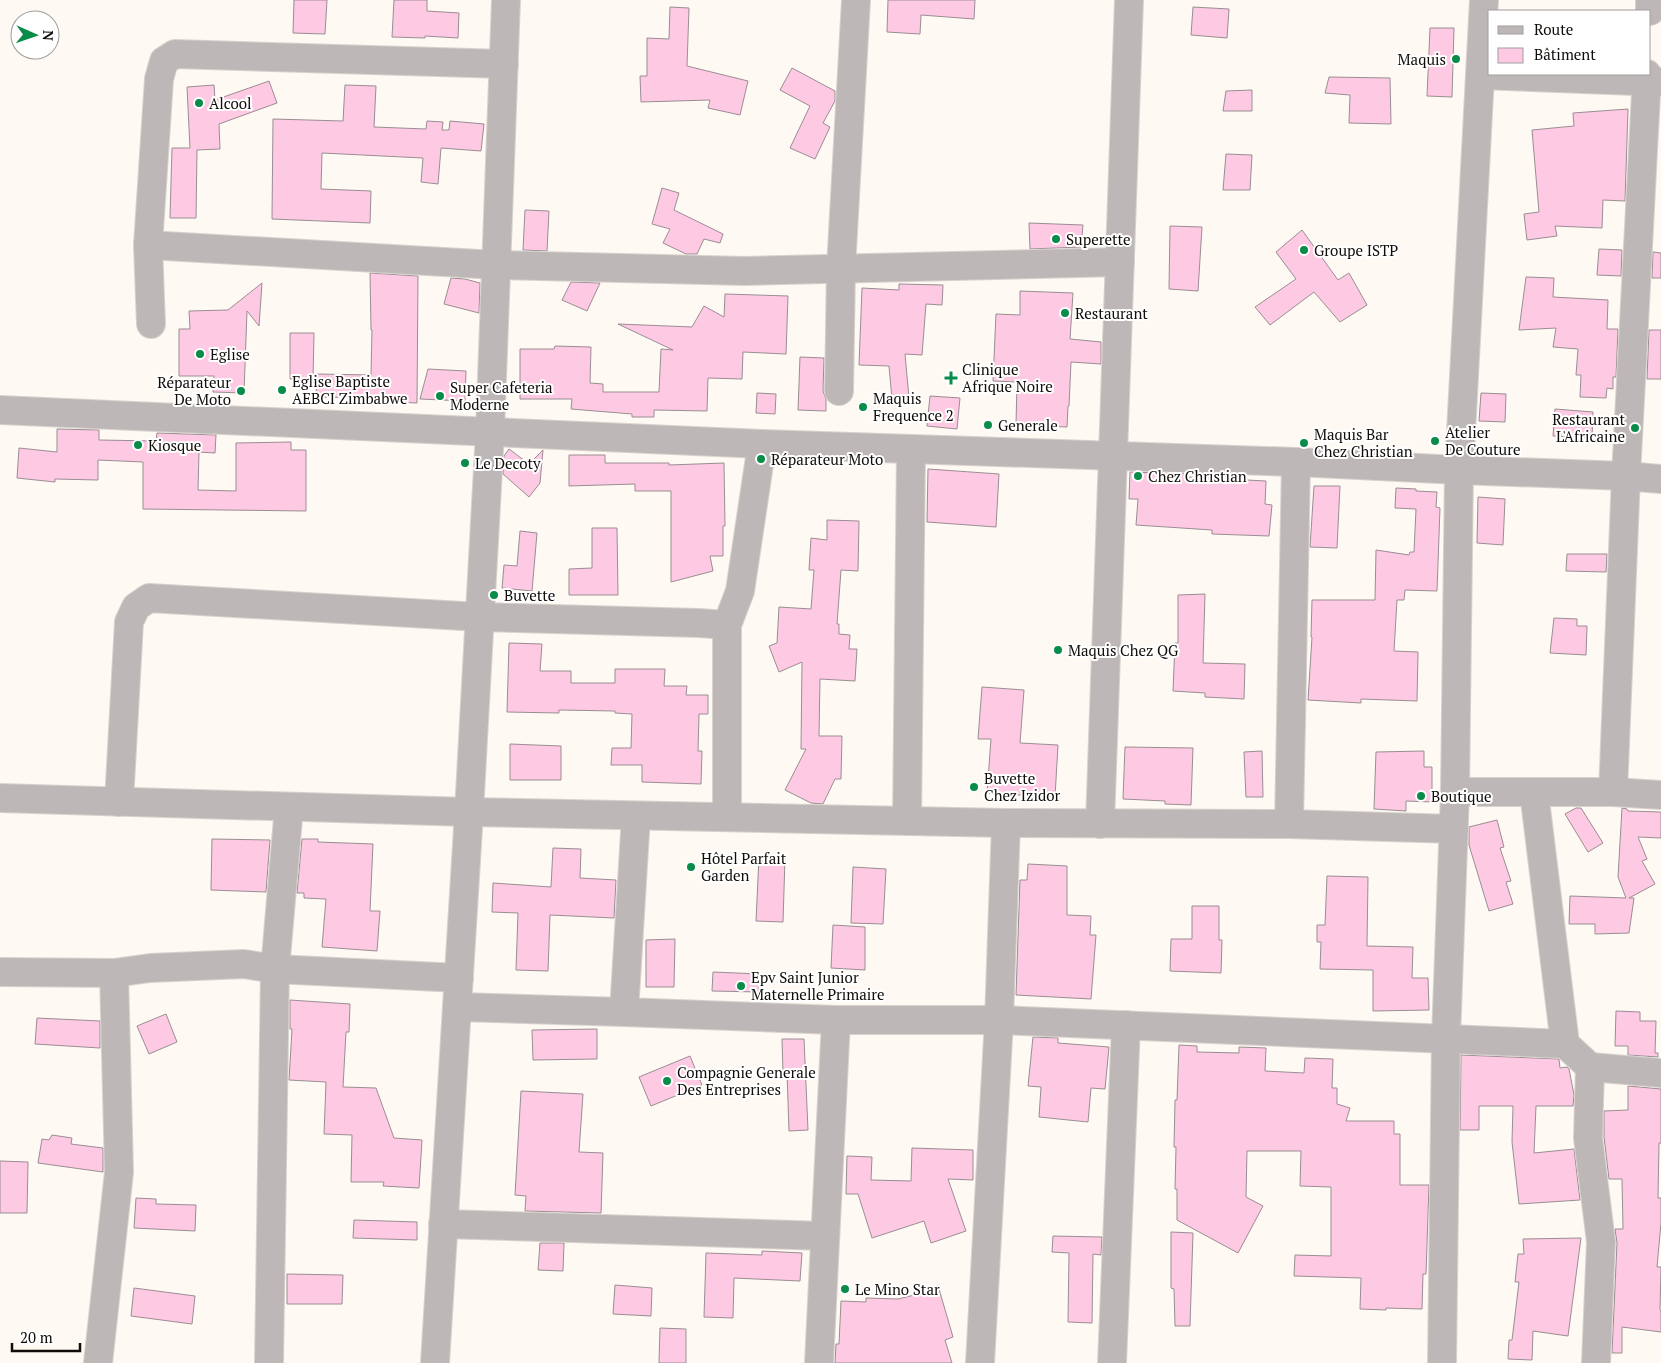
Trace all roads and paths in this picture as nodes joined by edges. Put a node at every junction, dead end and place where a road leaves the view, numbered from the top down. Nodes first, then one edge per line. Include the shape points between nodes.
1 (506, 0) edge
2 (856, 0) edge
3 (1129, 0) edge
4 (1484, 0) edge
5 (504, 64) junction
6 (1480, 75) junction
7 (1651, 79) edge
8 (148, 245) junction
9 (1120, 262) junction
10 (496, 265) junction
11 (841, 268) junction
12 (151, 324) dead end
13 (839, 391) dead end
14 (0, 410) edge
15 (490, 432) junction
16 (762, 444) junction
17 (911, 450) junction
18 (1113, 457) junction
19 (1296, 462) junction
20 (1459, 470) junction
21 (1626, 476) junction
22 (1661, 479) edge
23 (480, 617) junction
24 (727, 625) junction
25 (1455, 792) junction
26 (1534, 792) junction
27 (1613, 792) junction
28 (1661, 795) edge
29 (0, 798) edge
30 (119, 802) junction
31 (289, 807) junction
32 (469, 812) junction
33 (636, 816) junction
34 (727, 817) junction
35 (907, 821) junction
36 (1006, 823) junction
37 (1100, 824) junction
38 (1289, 824) junction
39 (1454, 829) junction
40 (275, 969) junction
41 (0, 972) edge
42 (114, 973) junction
43 (459, 978) junction
44 (457, 1007) junction
45 (624, 1012) junction
46 (836, 1020) junction
47 (999, 1020) junction
48 (1126, 1025) junction
49 (1446, 1038) junction
50 (1565, 1044) junction
51 (1590, 1067) junction
52 (1661, 1072) edge
53 (443, 1224) junction
54 (825, 1236) junction
55 (98, 1363) edge
56 (269, 1363) edge
57 (435, 1363) edge
58 (819, 1363) edge
59 (980, 1363) edge
60 (1112, 1363) edge
61 (1442, 1363) edge
62 (1596, 1363) edge

1 - 5 street
2 - 11 street
3 - 9 street
4 - 6 street
5 - 8 street via 175,54 164,61 159,79
5 - 10 street
6 - 7 street
6 - 20 street
7 - 21 street
8 - 10 street
8 - 12 street
9 - 11 street
9 - 18 street
10 - 11 street via 745,271
10 - 15 street
11 - 13 street
14 - 15 street
15 - 16 street
15 - 23 street
16 - 17 street
16 - 24 street via 740,591
17 - 18 street
17 - 35 street
18 - 19 street
18 - 37 street
19 - 20 street
19 - 38 street
20 - 21 street
20 - 25 street
21 - 22 street
21 - 27 street
23 - 24 street
23 - 30 street via 149,598 136,607 129,622
23 - 32 street
24 - 34 street
25 - 26 street
25 - 39 street
26 - 27 street
26 - 50 street
27 - 28 street
29 - 30 street
30 - 31 street
31 - 32 street
31 - 40 street
32 - 33 street
32 - 43 street
33 - 34 street
33 - 45 street
34 - 35 street
35 - 36 street
36 - 37 street
36 - 47 street
37 - 38 street
38 - 39 street
39 - 49 street
40 - 42 street via 244,964 150,968
40 - 43 street
40 - 56 street
41 - 42 street
42 - 55 street via 119,1172
43 - 44 street
44 - 45 street
44 - 53 street
45 - 46 street
46 - 47 street
46 - 54 street
47 - 48 street
47 - 59 street
48 - 49 street
48 - 60 street
49 - 50 street
49 - 61 street
50 - 51 street
51 - 52 street
51 - 62 street via 1588,1138 1601,1242
53 - 54 street
53 - 57 street
54 - 58 street

